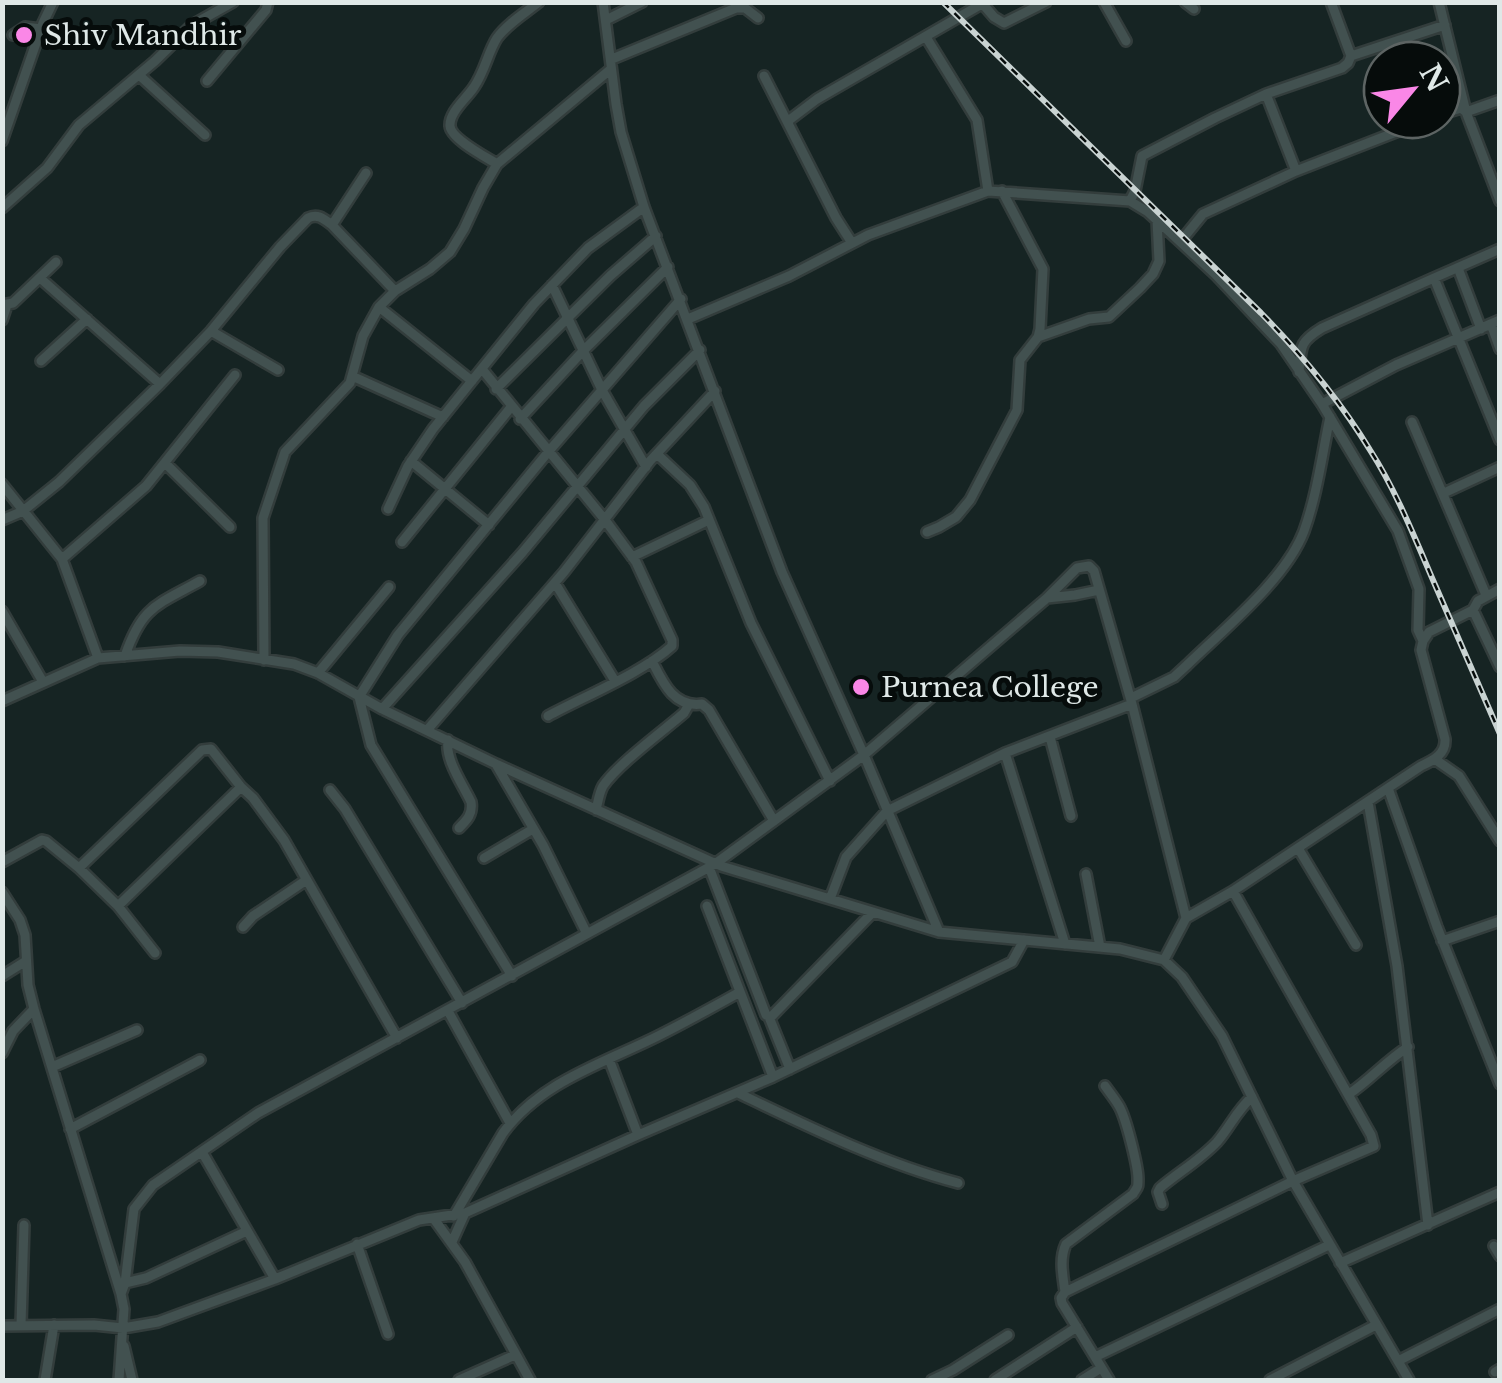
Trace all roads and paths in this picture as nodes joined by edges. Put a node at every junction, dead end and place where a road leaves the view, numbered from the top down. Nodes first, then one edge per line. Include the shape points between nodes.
1 (53, 2) edge
2 (233, 2) edge
3 (268, 2) edge
4 (539, 2) edge
5 (603, 2) edge
6 (642, 2) edge
7 (1046, 2) edge
8 (1104, 2) edge
9 (1184, 2) edge
10 (1331, 2) edge
11 (1439, 2) edge
12 (978, 4) edge
13 (1194, 10) dead end
14 (758, 18) dead end
15 (606, 20) junction
16 (1445, 26) junction
17 (41, 29) junction
18 (13, 35) dead end
19 (926, 38) junction
20 (1126, 40) dead end
21 (1400, 40) edge
22 (1362, 52) edge
23 (1351, 56) junction
24 (612, 64) junction
25 (139, 75) junction
26 (764, 76) dead end
27 (207, 81) dead end
28 (1266, 94) junction
29 (1500, 100) edge
30 (1462, 109) edge
31 (1466, 112) junction
32 (788, 121) junction
33 (205, 136) dead end
34 (1373, 140) edge
35 (2, 141) edge
36 (497, 164) junction
37 (366, 172) dead end
38 (1296, 172) junction
39 (988, 190) junction
40 (1002, 191) junction
41 (1130, 201) junction
42 (1500, 201) edge
43 (644, 206) junction
44 (2, 208) edge
45 (1157, 220) junction
46 (332, 225) junction
47 (656, 236) junction
48 (1181, 241) junction
49 (852, 243) junction
50 (1500, 249) edge
51 (56, 262) dead end
52 (668, 267) junction
53 (1458, 268) junction
54 (40, 278) junction
55 (1434, 278) junction
56 (552, 285) junction
57 (395, 291) junction
58 (680, 299) junction
59 (4, 305) edge
60 (379, 307) junction
61 (87, 319) junction
62 (567, 319) junction
63 (688, 319) junction
64 (2, 320) edge
65 (1490, 324) edge
66 (212, 331) junction
67 (1038, 337) junction
68 (1458, 337) junction
69 (1500, 349) edge
70 (700, 350) junction
71 (583, 351) junction
72 (41, 361) dead end
73 (482, 369) junction
74 (278, 370) dead end
75 (1299, 372) junction
76 (236, 376) dead end
77 (352, 376) junction
78 (472, 380) junction
79 (160, 384) junction
80 (496, 389) junction
81 (602, 390) junction
82 (715, 390) junction
83 (1322, 404) junction
84 (511, 408) junction
85 (443, 417) junction
86 (1330, 418) junction
87 (520, 419) junction
88 (1412, 422) dead end
89 (626, 428) junction
90 (1500, 440) edge
91 (549, 451) junction
92 (657, 454) junction
93 (411, 461) junction
94 (165, 462) junction
95 (646, 467) junction
96 (1500, 467) edge
97 (2, 484) edge
98 (577, 486) junction
99 (446, 488) junction
100 (1444, 493) junction
101 (388, 509) dead end
102 (23, 512) junction
103 (2, 520) edge
104 (605, 520) junction
105 (709, 520) junction
106 (488, 525) junction
107 (230, 527) dead end
108 (926, 532) dead end
109 (402, 542) dead end
110 (632, 557) junction
111 (62, 560) junction
112 (200, 581) dead end
113 (555, 583) junction
114 (388, 587) dead end
115 (1500, 589) edge
116 (1099, 590) junction
117 (1486, 595) junction
118 (1047, 598) junction
119 (1473, 610) junction
120 (2, 612) edge
121 (1423, 640) junction
122 (125, 656) junction
123 (98, 658) junction
124 (264, 660) junction
125 (652, 661) junction
126 (1500, 667) edge
127 (318, 673) junction
128 (615, 681) junction
129 (43, 682) junction
130 (359, 696) junction
131 (2, 701) edge
132 (1132, 701) junction
133 (688, 706) junction
134 (382, 708) junction
135 (548, 716) dead end
136 (428, 729) junction
137 (1050, 737) junction
138 (448, 740) junction
139 (1005, 753) junction
140 (864, 755) junction
141 (1436, 760) junction
142 (496, 764) junction
143 (830, 780) junction
144 (241, 788) junction
145 (1388, 788) junction
146 (330, 790) dead end
147 (1368, 802) junction
148 (596, 810) junction
149 (887, 811) junction
150 (1070, 816) dead end
151 (774, 821) junction
152 (459, 828) dead end
153 (533, 829) junction
154 (1500, 840) edge
155 (1298, 848) junction
156 (484, 858) dead end
157 (2, 862) edge
158 (712, 865) junction
159 (79, 868) junction
160 (1086, 874) dead end
161 (306, 881) junction
162 (1233, 891) junction
163 (2, 892) edge
164 (830, 899) junction
165 (118, 906) junction
166 (708, 906) dead end
167 (873, 912) junction
168 (1186, 918) junction
169 (1500, 921) edge
170 (243, 926) dead end
171 (939, 932) junction
172 (587, 934) junction
173 (1024, 940) junction
174 (1442, 941) junction
175 (1066, 944) junction
176 (1356, 945) dead end
177 (1100, 947) junction
178 (155, 953) dead end
179 (1164, 960) junction
180 (26, 961) junction
181 (2, 976) edge
182 (512, 976) junction
183 (740, 992) junction
184 (462, 1003) junction
185 (34, 1009) junction
186 (448, 1011) junction
187 (769, 1017) junction
188 (137, 1030) dead end
189 (397, 1038) junction
190 (1408, 1047) junction
191 (2, 1053) edge
192 (608, 1059) junction
193 (200, 1060) dead end
194 (52, 1067) junction
195 (790, 1069) junction
196 (774, 1077) junction
197 (1500, 1084) edge
198 (1105, 1086) dead end
199 (738, 1093) junction
200 (1348, 1094) junction
201 (1252, 1097) junction
202 (510, 1123) junction
203 (70, 1129) junction
204 (638, 1135) junction
205 (202, 1152) junction
206 (1293, 1181) junction
207 (958, 1183) dead end
208 (1500, 1192) edge
209 (1162, 1204) dead end
210 (460, 1215) junction
211 (434, 1219) junction
212 (24, 1225) dead end
213 (1428, 1225) junction
214 (247, 1231) junction
215 (452, 1242) junction
216 (357, 1244) junction
217 (1329, 1244) junction
218 (1494, 1246) dead end
219 (1500, 1256) edge
220 (1340, 1263) junction
221 (275, 1279) junction
222 (123, 1288) junction
223 (1065, 1292) junction
224 (1500, 1309) edge
225 (1376, 1324) junction
226 (21, 1325) junction
227 (54, 1325) junction
228 (2, 1326) edge
229 (1077, 1328) junction
230 (123, 1333) junction
231 (388, 1334) dead end
232 (1008, 1334) dead end
233 (515, 1355) junction
234 (1095, 1357) junction
235 (1398, 1360) junction
236 (1102, 1368) junction
237 (956, 1375) edge
238 (45, 1380) edge
239 (119, 1380) edge
240 (132, 1380) edge
241 (459, 1380) edge
242 (530, 1380) edge
243 (932, 1380) edge
244 (996, 1380) edge
245 (1082, 1380) edge
246 (1108, 1380) edge
247 (1270, 1380) edge
248 (1410, 1380) edge

1 - 17 street
2 - 25 street via 192,25
3 - 27 street
4 - 36 street via 495,40 475,86 452,116 453,135
5 - 15 street
6 - 15 street
7 - 12 street via 1004,22
8 - 20 street
9 - 13 street
10 - 23 street
11 - 16 street
12 - 19 street
14 - 24 street via 736,8
15 - 24 street
16 - 21 street
16 - 31 street
17 - 18 street via 25,27
17 - 35 street
19 - 32 street
19 - 39 street via 976,120
22 - 23 street
23 - 28 street via 1342,68
24 - 36 street
24 - 43 street via 622,132
25 - 33 street
25 - 44 street via 79,125 47,168
26 - 32 street
28 - 38 street
28 - 41 street via 1142,156
29 - 31 street
30 - 31 street
31 - 42 street
32 - 49 street
34 - 38 street
36 - 57 street via 450,252
37 - 46 street
38 - 48 street via 1203,214
39 - 40 street
39 - 49 street
40 - 41 street
40 - 67 street via 1042,269
41 - 45 street
43 - 47 street
43 - 56 street
45 - 48 street
45 - 67 street via 1159,261 1140,288 1109,318
46 - 57 street
46 - 66 street via 320,216 308,218
47 - 52 street
47 - 62 street
48 - 75 street via 1281,344
49 - 63 street
50 - 53 street
51 - 54 street
52 - 58 street
52 - 71 street
53 - 55 street
53 - 65 street
54 - 59 street
54 - 61 street
55 - 68 street
55 - 75 street via 1306,338
56 - 62 street
56 - 73 street
57 - 60 street
58 - 63 street
58 - 81 street
59 - 64 street
60 - 77 street
60 - 78 street
61 - 72 street
61 - 79 street
62 - 71 street
62 - 80 street
63 - 70 street
65 - 68 street
65 - 69 street
66 - 74 street
66 - 79 street
67 - 108 street via 1020,360 1017,410 970,500
68 - 83 street
68 - 90 street
70 - 82 street
70 - 89 street
71 - 81 street
71 - 87 street
73 - 78 street
73 - 80 street
75 - 83 street
76 - 94 street
77 - 85 street
77 - 124 street via 286,452 263,518
78 - 85 street
79 - 102 street
80 - 84 street
81 - 89 street
81 - 91 street
82 - 92 street
82 - 140 street via 782,572
83 - 86 street
84 - 87 street
84 - 99 street
85 - 93 street
86 - 121 street via 1406,549 1419,588
86 - 132 street via 1304,532 1292,555 1188,665
87 - 91 street
88 - 100 street
89 - 95 street
89 - 98 street
91 - 98 street
91 - 106 street
92 - 95 street
92 - 105 street via 690,484
93 - 99 street
93 - 101 street
94 - 107 street
94 - 111 street
95 - 104 street
96 - 100 street
97 - 102 street
98 - 104 street
98 - 134 street
99 - 106 street
99 - 109 street
100 - 117 street
102 - 103 street
102 - 111 street
104 - 110 street
104 - 113 street
105 - 110 street
105 - 143 street via 751,623
106 - 130 street via 398,635
110 - 125 street via 672,640
111 - 123 street
112 - 122 street via 146,613
113 - 128 street
113 - 136 street
114 - 127 street
115 - 117 street
116 - 118 street
116 - 118 street via 1088,566 1076,568
116 - 132 street
117 - 119 street
118 - 140 street
119 - 121 street
119 - 126 street
120 - 129 street
121 - 141 street via 1445,739
122 - 123 street
122 - 124 street via 218,652
123 - 129 street
124 - 127 street
125 - 128 street
125 - 133 street via 667,690
127 - 130 street
128 - 135 street
129 - 131 street
130 - 134 street
130 - 182 street via 371,746
132 - 137 street
132 - 168 street
133 - 148 street via 606,783
133 - 151 street via 709,710
134 - 136 street
136 - 138 street
137 - 139 street
137 - 150 street
138 - 142 street
138 - 152 street via 472,809
139 - 149 street
139 - 175 street
140 - 143 street
140 - 149 street
141 - 145 street
141 - 154 street via 1459,776
142 - 148 street
142 - 153 street
143 - 151 street
144 - 159 street via 211,749 202,750
144 - 161 street via 284,840
144 - 165 street
145 - 147 street
145 - 174 street
146 - 184 street
147 - 155 street
147 - 190 street
148 - 158 street
149 - 164 street via 846,857
149 - 171 street
151 - 158 street
153 - 156 street
153 - 172 street
155 - 162 street
155 - 176 street
157 - 159 street via 42,840
158 - 164 street
158 - 172 street
158 - 187 street
159 - 165 street
160 - 177 street
161 - 170 street
161 - 189 street
162 - 168 street
162 - 200 street
163 - 180 street via 20,920
164 - 167 street
165 - 178 street
166 - 183 street
167 - 171 street
167 - 187 street
168 - 179 street
169 - 174 street
171 - 173 street
172 - 182 street
173 - 175 street
173 - 195 street via 1012,962
174 - 197 street
175 - 177 street
177 - 179 street
179 - 201 street via 1222,1036
180 - 181 street
180 - 185 street
182 - 184 street
183 - 192 street
183 - 196 street
184 - 186 street
185 - 191 street
185 - 194 street
186 - 189 street
186 - 202 street
187 - 195 street
188 - 194 street
189 - 205 street via 258,1113
190 - 200 street
190 - 213 street
192 - 202 street via 557,1084
192 - 204 street
193 - 203 street
194 - 203 street
195 - 196 street
196 - 199 street
198 - 223 street via 1128,1126 1138,1186 1066,1244
199 - 204 street
199 - 207 street
200 - 206 street via 1374,1146
201 - 206 street
201 - 209 street via 1220,1139 1160,1188
202 - 210 street
203 - 222 street
204 - 210 street
205 - 214 street
205 - 222 street via 153,1185 134,1209
206 - 217 street
206 - 223 street
208 - 213 street
210 - 211 street
210 - 215 street
211 - 215 street
211 - 216 street
212 - 226 street
213 - 220 street
214 - 221 street
214 - 222 street
215 - 233 street
216 - 221 street
216 - 231 street
217 - 220 street
217 - 234 street
218 - 219 street
220 - 225 street
221 - 230 street
222 - 230 street
223 - 229 street via 1060,1298
224 - 235 street
225 - 235 street
225 - 247 street
226 - 227 street
226 - 228 street
227 - 230 street
227 - 238 street
229 - 234 street
229 - 244 street
230 - 239 street
230 - 240 street
232 - 237 street
233 - 241 street
233 - 242 street
234 - 236 street
235 - 248 street
236 - 245 street
236 - 246 street
237 - 243 street

